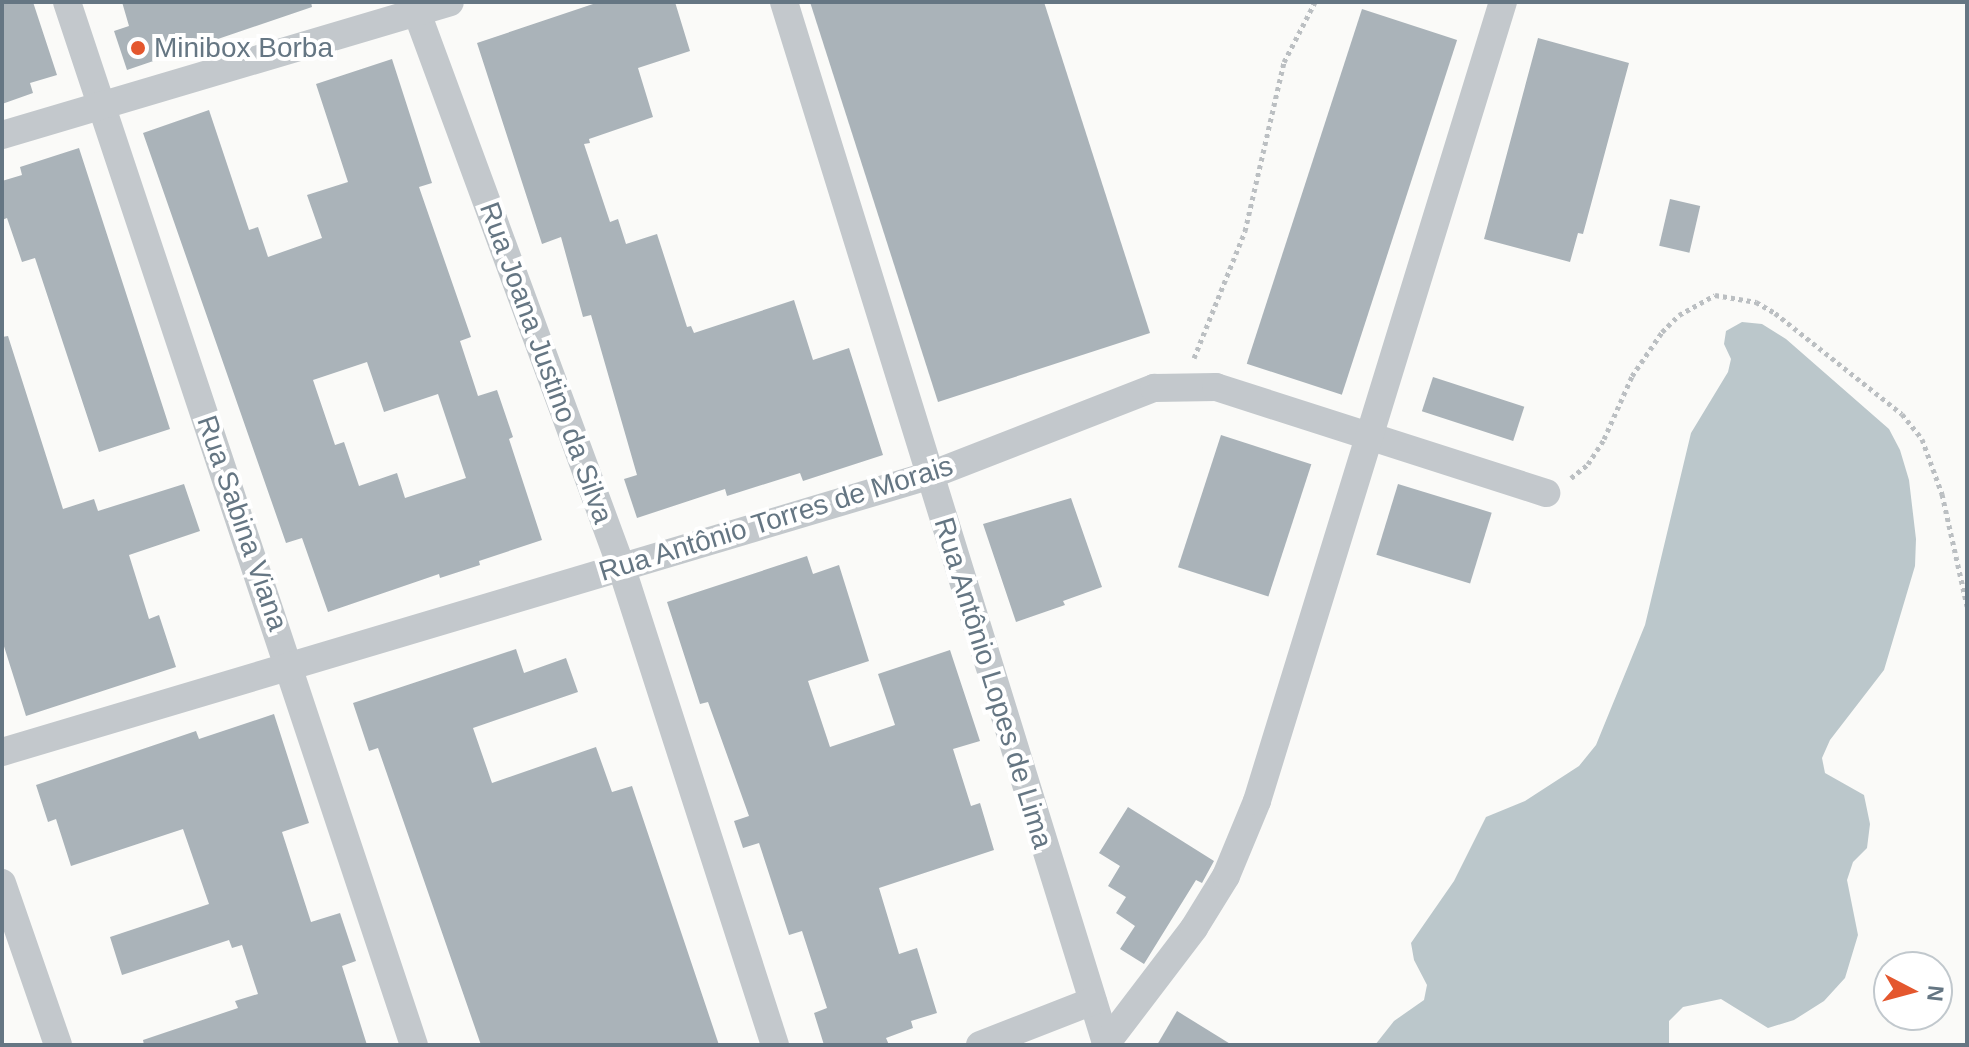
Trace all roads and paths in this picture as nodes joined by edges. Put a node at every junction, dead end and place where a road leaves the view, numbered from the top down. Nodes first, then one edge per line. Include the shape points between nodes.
1 (67, 2) edge
2 (450, 2) edge
3 (784, 2) edge
4 (1315, 2) edge
5 (1503, 2) edge
6 (414, 7) edge
7 (102, 106) junction
8 (2, 135) edge
9 (1183, 385) junction
10 (1367, 436) junction
11 (928, 476) junction
12 (1546, 493) joint
13 (621, 566) junction
14 (1967, 606) edge
15 (290, 668) junction
16 (2, 752) edge
17 (2, 883) edge
18 (1093, 1001) junction
19 (1106, 1044) edge
20 (58, 1045) edge
21 (414, 1045) edge
22 (775, 1045) edge
23 (980, 1045) edge

1 - 7 street, Rua Sabina Viana
2 - 6 street
3 - 11 street, Rua Antônio Lopes de Lima
4 - 9 path via 1284,62 1245,231
5 - 10 street
6 - 7 street
6 - 13 street, Rua Joana Justino da Silva
7 - 8 street
7 - 15 street, Rua Sabina Viana
9 - 10 street, Rua Antônio Torres de Morais via 1216,387
9 - 11 street, Rua Antônio Torres de Morais via 1154,388
10 - 12 street, Rua Antônio Torres de Morais
10 - 19 street via 1257,801 1226,876 1194,928
11 - 13 street, Rua Antônio Torres de Morais
11 - 18 street, Rua Antônio Lopes de Lima
12 - 14 path via 1588,464 1632,376 1679,315 1715,295 1756,302 1902,414 1922,439 1942,494
13 - 15 street, Rua Antônio Torres de Morais
13 - 22 street, Rua Joana Justino da Silva
15 - 16 street, Rua Antônio Torres de Morais
15 - 21 street, Rua Sabina Viana
17 - 20 street
18 - 19 street, Rua Antônio Lopes de Lima
18 - 23 street

